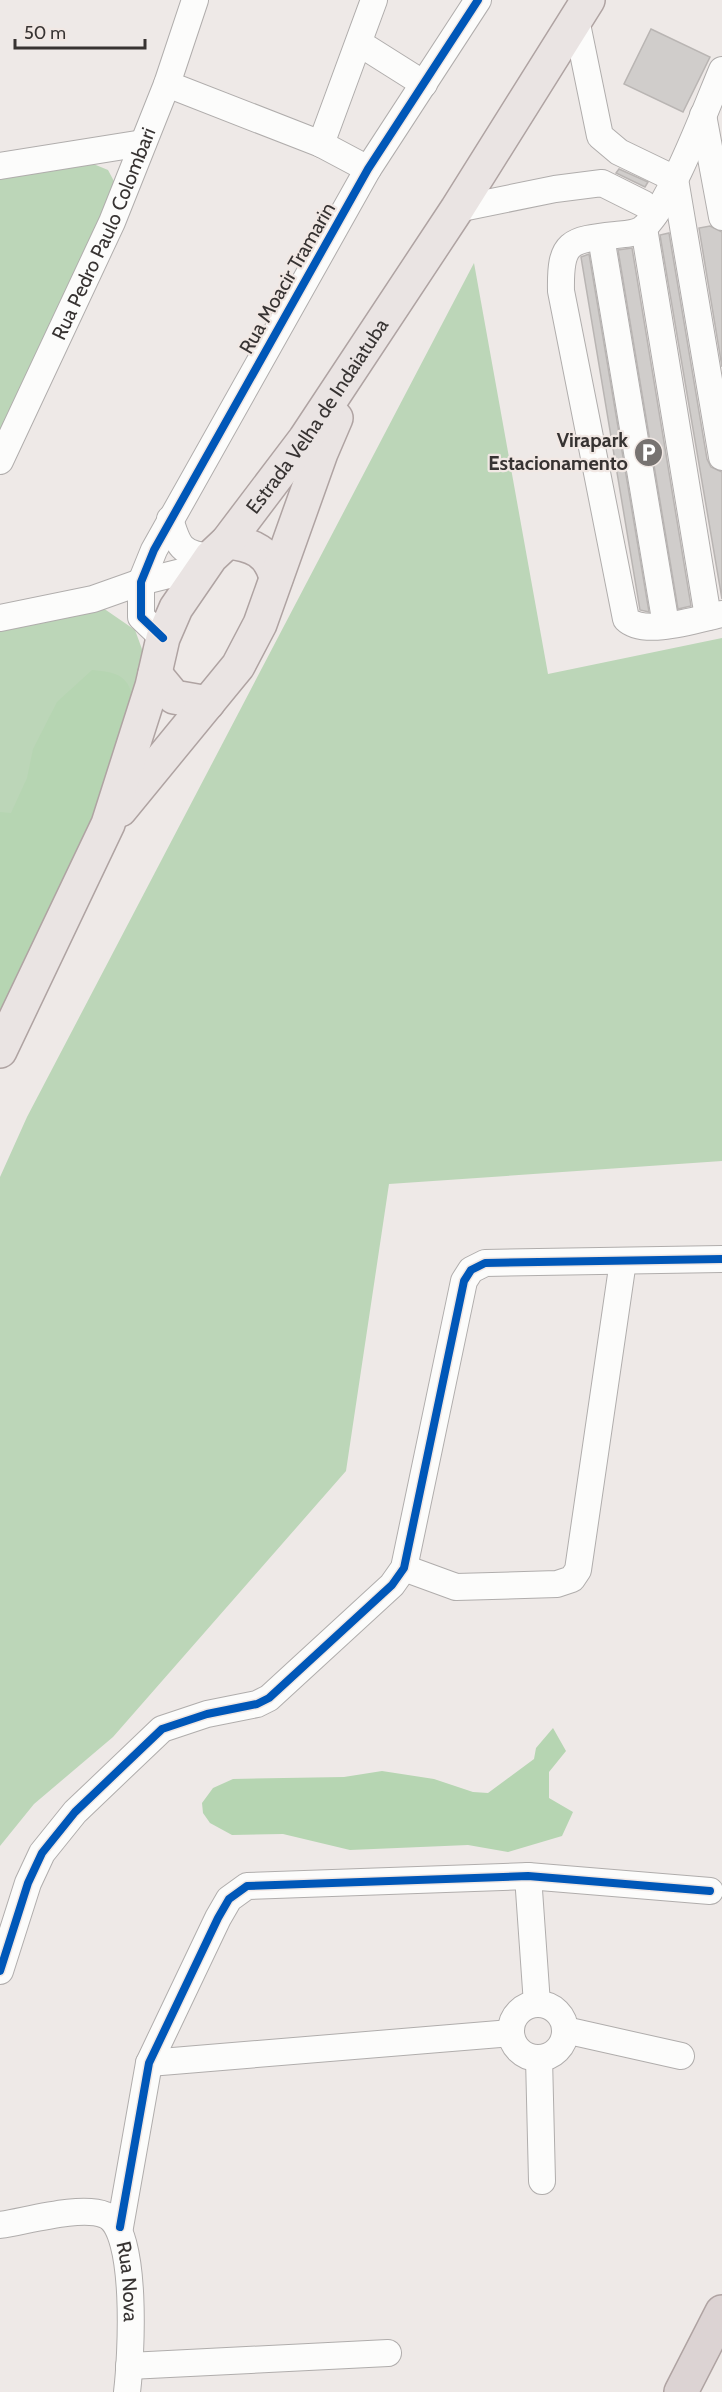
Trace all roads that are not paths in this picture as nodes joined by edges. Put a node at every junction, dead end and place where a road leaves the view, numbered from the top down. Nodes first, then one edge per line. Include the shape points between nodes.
1 (195, 0) edge
2 (374, 0) edge
3 (478, 0) edge
4 (582, 9) edge
5 (359, 43) junction
6 (722, 70) edge
7 (168, 84) junction
8 (424, 84) junction
9 (703, 115) junction
10 (143, 143) junction
11 (321, 144) junction
12 (0, 166) edge
13 (368, 169) junction
14 (675, 179) junction
15 (457, 209) junction
16 (722, 217) edge
17 (649, 221) junction
18 (601, 237) junction
19 (377, 326) junction
20 (722, 457) edge
21 (0, 461) edge
22 (170, 519) junction
23 (214, 555) junction
24 (276, 578) junction
25 (141, 582) junction
26 (93, 599) junction
27 (715, 616) edge
28 (0, 618) edge
29 (666, 625) junction
30 (152, 627) junction
31 (155, 674) junction
32 (208, 703) junction
33 (108, 824) junction
34 (0, 1051) edge
35 (722, 1259) edge
36 (623, 1261) junction
37 (404, 1568) junction
38 (528, 1876) junction
39 (710, 1891) dead end
40 (0, 1971) edge
41 (537, 2004) junction
42 (565, 2030) junction
43 (511, 2033) junction
44 (681, 2056) dead end
45 (539, 2058) junction
46 (149, 2063) junction
47 (542, 2181) dead end
48 (0, 2225) edge
49 (120, 2227) junction
50 (722, 2312) edge
51 (388, 2353) dead end
52 (129, 2366) junction
53 (127, 2392) edge
54 (681, 2392) edge

1 - 7 street, Rua Pedro Paulo Colombari
2 - 5 street
3 - 8 street, Rua Moacir Tramarin
4 - 14 street via 600,136 619,152
4 - 15 main road
5 - 8 street
5 - 11 street
6 - 9 street
7 - 10 street, Rua Pedro Paulo Colombari
7 - 11 street
8 - 13 street, Rua Moacir Tramarin
9 - 14 street
9 - 16 street
10 - 12 street
10 - 21 street, Rua Pedro Paulo Colombari via 112,222
11 - 13 street
13 - 22 street, Rua Moacir Tramarin
14 - 17 street
14 - 20 street
15 - 17 street via 602,183 644,204
15 - 19 main road
17 - 18 street via 634,233
17 - 27 street
18 - 29 street
18 - 29 street via 581,239 568,247 560,262 561,291 626,619 647,628
19 - 23 main road, Estrada Velha de Indaiatuba via 305,439
19 - 24 main road, Estrada Velha de Indaiatuba via 321,453
22 - 23 street via 184,550 194,555
22 - 25 street, Rua Moacir Tramarin
23 - 24 main road via 248,545 260,551
23 - 25 street
23 - 30 main road, Estrada Velha de Indaiatuba via 182,598
24 - 32 main road, Estrada Velha de Indaiatuba via 261,624 244,655
25 - 26 street
25 - 30 street, Estrada Velha de Indaiatuba
26 - 28 street
26 - 30 street via 132,610
27 - 29 street
30 - 31 main road, Estrada Velha de Indaiatuba
31 - 32 main road via 174,698
31 - 33 main road, Estrada Velha de Indaiatuba
32 - 33 main road, Estrada Velha de Indaiatuba
33 - 34 main road
35 - 36 street
36 - 37 street via 485,1263 471,1270 464,1281
36 - 37 street via 579,1570 572,1579 557,1584 456,1587
37 - 40 street via 392,1585 268,1698 162,1729 75,1812 42,1853 28,1883
38 - 39 street
38 - 41 street
38 - 46 street via 247,1886 230,1899 218,1918
41 - 42 street via 553,2008
41 - 43 street via 521,2010
42 - 44 street
42 - 45 street via 561,2046
43 - 45 street via 517,2048 531,2058
43 - 46 street
45 - 47 street
46 - 49 street
48 - 49 street, Rua Nova via 85,2212 106,2215
49 - 52 street, Rua Nova via 130,2264
50 - 54 highway
51 - 52 street
52 - 53 street, Rua Nova

